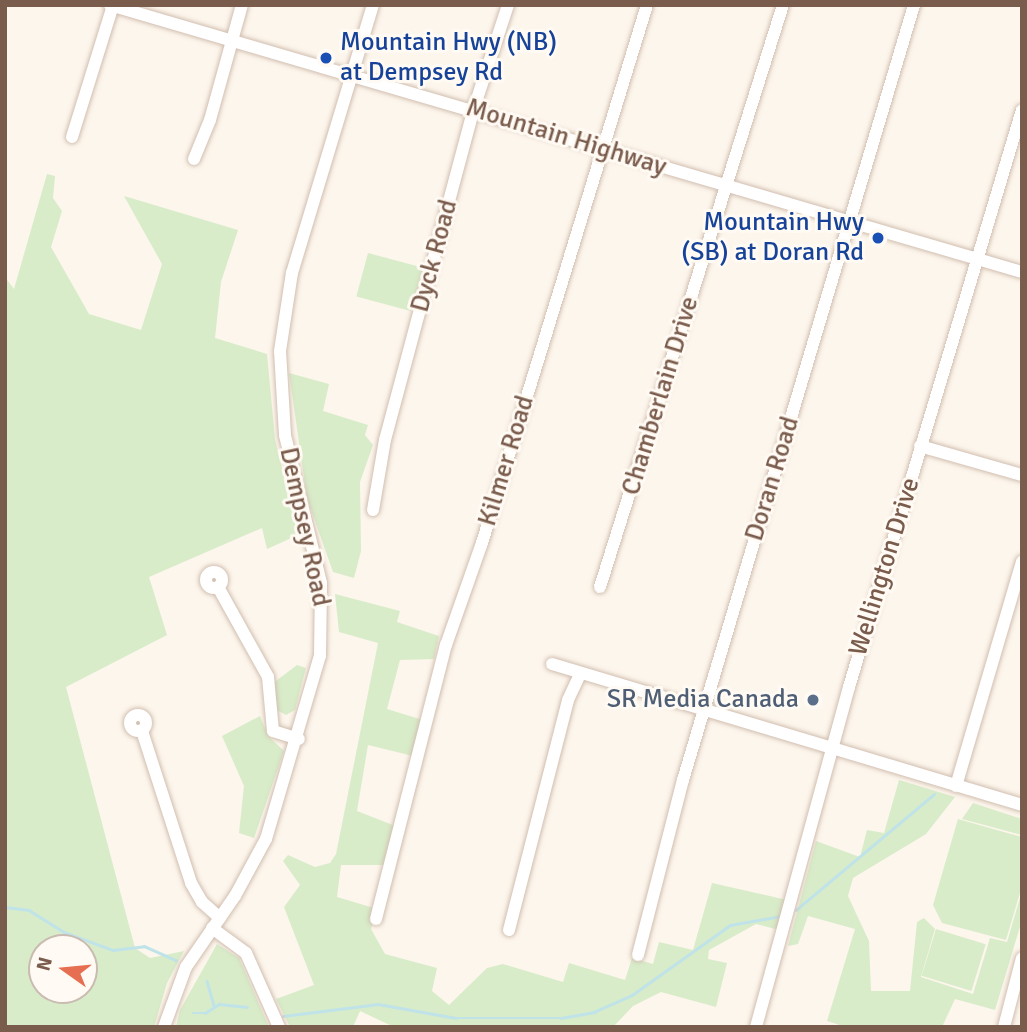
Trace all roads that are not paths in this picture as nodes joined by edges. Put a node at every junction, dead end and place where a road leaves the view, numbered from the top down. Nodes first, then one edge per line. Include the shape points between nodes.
1 (242, 5) edge
2 (373, 5) edge
3 (508, 5) edge
4 (647, 5) edge
5 (783, 5) edge
6 (914, 5) edge
7 (112, 6) edge
8 (231, 41) junction
9 (352, 75) junction
10 (1022, 110) edge
11 (473, 111) junction
12 (72, 137) dead end
13 (604, 151) junction
14 (194, 159) dead end
15 (727, 186) junction
16 (847, 221) junction
17 (977, 258) junction
18 (1022, 272) edge
19 (920, 446) junction
20 (1022, 475) edge
21 (373, 510) dead end
22 (1022, 562) edge
23 (218, 587) dead end
24 (600, 587) dead end
25 (552, 664) dead end
26 (580, 674) junction
27 (704, 713) junction
28 (142, 731) dead end
29 (299, 739) junction
30 (832, 750) junction
31 (956, 786) junction
32 (1022, 805) edge
33 (376, 919) dead end
34 (216, 923) junction
35 (509, 930) dead end
36 (639, 955) dead end
37 (1022, 958) edge
38 (164, 1027) edge
39 (279, 1027) edge
40 (756, 1027) edge
41 (1004, 1027) edge

1 - 8 street
2 - 9 street, Dempsey Road
3 - 11 street, Dyck Road
4 - 13 street, Kilmer Road
5 - 15 street, Chamberlain Drive
6 - 16 street, Doran Road
7 - 8 street, Mountain Highway
7 - 12 street
8 - 9 street, Mountain Highway
8 - 14 street via 210,120
9 - 11 street, Mountain Highway
9 - 29 street, Dempsey Road via 292,273 280,351 285,435 324,611 320,656
10 - 17 street, Wellington Drive
11 - 13 street, Mountain Highway
11 - 21 street, Dyck Road via 385,440
13 - 15 street, Mountain Highway
13 - 33 street, Kilmer Road via 446,645
15 - 16 street, Mountain Highway
15 - 24 street, Chamberlain Drive
16 - 17 street, Mountain Highway
16 - 27 street, Doran Road
17 - 18 street, Mountain Highway
17 - 19 street, Wellington Drive
19 - 20 street
19 - 30 street, Wellington Drive
22 - 31 street
23 - 29 street via 268,677 273,731
25 - 26 street
26 - 27 street
26 - 35 street via 568,700
27 - 30 street
27 - 36 street, Doran Road
28 - 34 street via 191,883
29 - 34 street, Dempsey Road via 266,839
30 - 31 street
30 - 40 street, Wellington Drive
31 - 32 street
34 - 38 street, Dempsey Road via 177,985
34 - 39 street via 246,953
37 - 41 street

